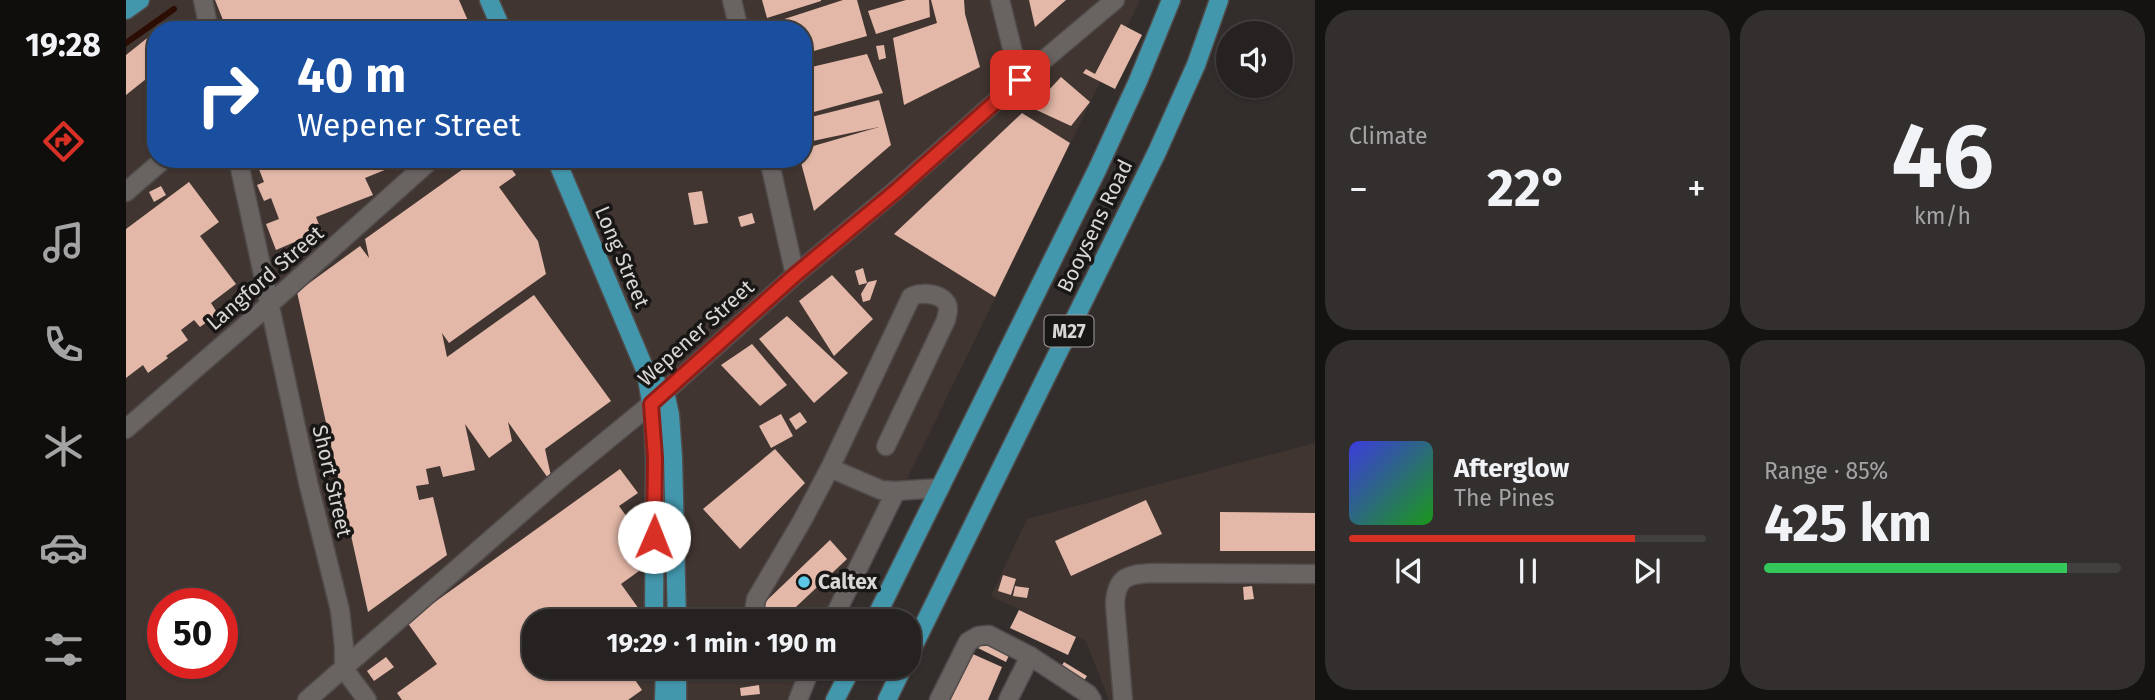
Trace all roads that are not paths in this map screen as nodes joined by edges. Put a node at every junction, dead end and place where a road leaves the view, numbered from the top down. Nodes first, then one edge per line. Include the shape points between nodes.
1 (140, 0) edge
2 (203, 0) edge
3 (489, 0) edge
4 (732, 0) edge
5 (1000, 0) edge
6 (1115, 0) edge
7 (1171, 0) edge
8 (1219, 0) edge
9 (126, 10) edge
10 (207, 21) edge
11 (498, 21) edge
12 (737, 21) edge
13 (1020, 80) junction
14 (154, 168) edge
15 (240, 168) edge
16 (422, 168) edge
17 (560, 168) edge
18 (771, 168) edge
19 (126, 192) edge
20 (795, 275) junction
21 (270, 304) junction
22 (646, 372) junction
23 (665, 392) junction
24 (651, 404) junction
25 (126, 429) edge
26 (886, 446) dead end
27 (830, 468) junction
28 (940, 488) junction
29 (896, 491) junction
30 (1315, 574) edge
31 (654, 609) edge
32 (677, 609) edge
33 (755, 609) edge
34 (838, 609) edge
35 (880, 609) edge
36 (921, 631) edge
37 (1030, 656) junction
38 (344, 669) junction
39 (655, 679) edge
40 (665, 679) edge
41 (677, 679) edge
42 (806, 679) edge
43 (846, 679) edge
44 (897, 679) edge
45 (307, 700) edge
46 (367, 700) edge
47 (655, 700) edge
48 (664, 700) edge
49 (677, 700) edge
50 (798, 700) edge
51 (835, 700) edge
52 (887, 700) edge
53 (939, 700) edge
54 (1008, 700) edge
55 (1092, 700) edge
56 (1123, 700) edge

1 - 9 main road
2 - 10 street
3 - 11 main road
4 - 12 street
5 - 13 street
6 - 13 street, Wepener Street
7 - 28 main road, Booysens Road / M27 via 1097,170
8 - 36 main road, Booysens Road / M27 via 1157,152
13 - 20 street, Wepener Street
14 - 19 street
15 - 21 street, Short Street
16 - 21 street, Langford Street
17 - 22 main road, Long Street
18 - 20 street
20 - 23 street, Wepener Street
21 - 25 street, Langford Street
21 - 38 street, Short Street via 340,610
22 - 23 main road, Long Street
22 - 24 main road, Long Street
23 - 24 street, Wepener Street
23 - 32 main road via 673,442
24 - 31 main road, Long Street
24 - 38 street, Wepener Street
26 - 27 street via 946,320 947,304 931,295 911,297
27 - 29 street via 881,490
27 - 33 street via 756,599
28 - 29 street
28 - 35 main road, Booysens Road / M27
29 - 34 street
30 - 56 street via 1153,573 1124,578 1115,591
37 - 53 street via 989,635 978,636 968,642
37 - 54 street
37 - 55 street
38 - 45 street, Wepener Street
38 - 46 street
39 - 47 main road
40 - 48 main road
41 - 49 main road
42 - 50 street
43 - 51 main road
44 - 52 main road

